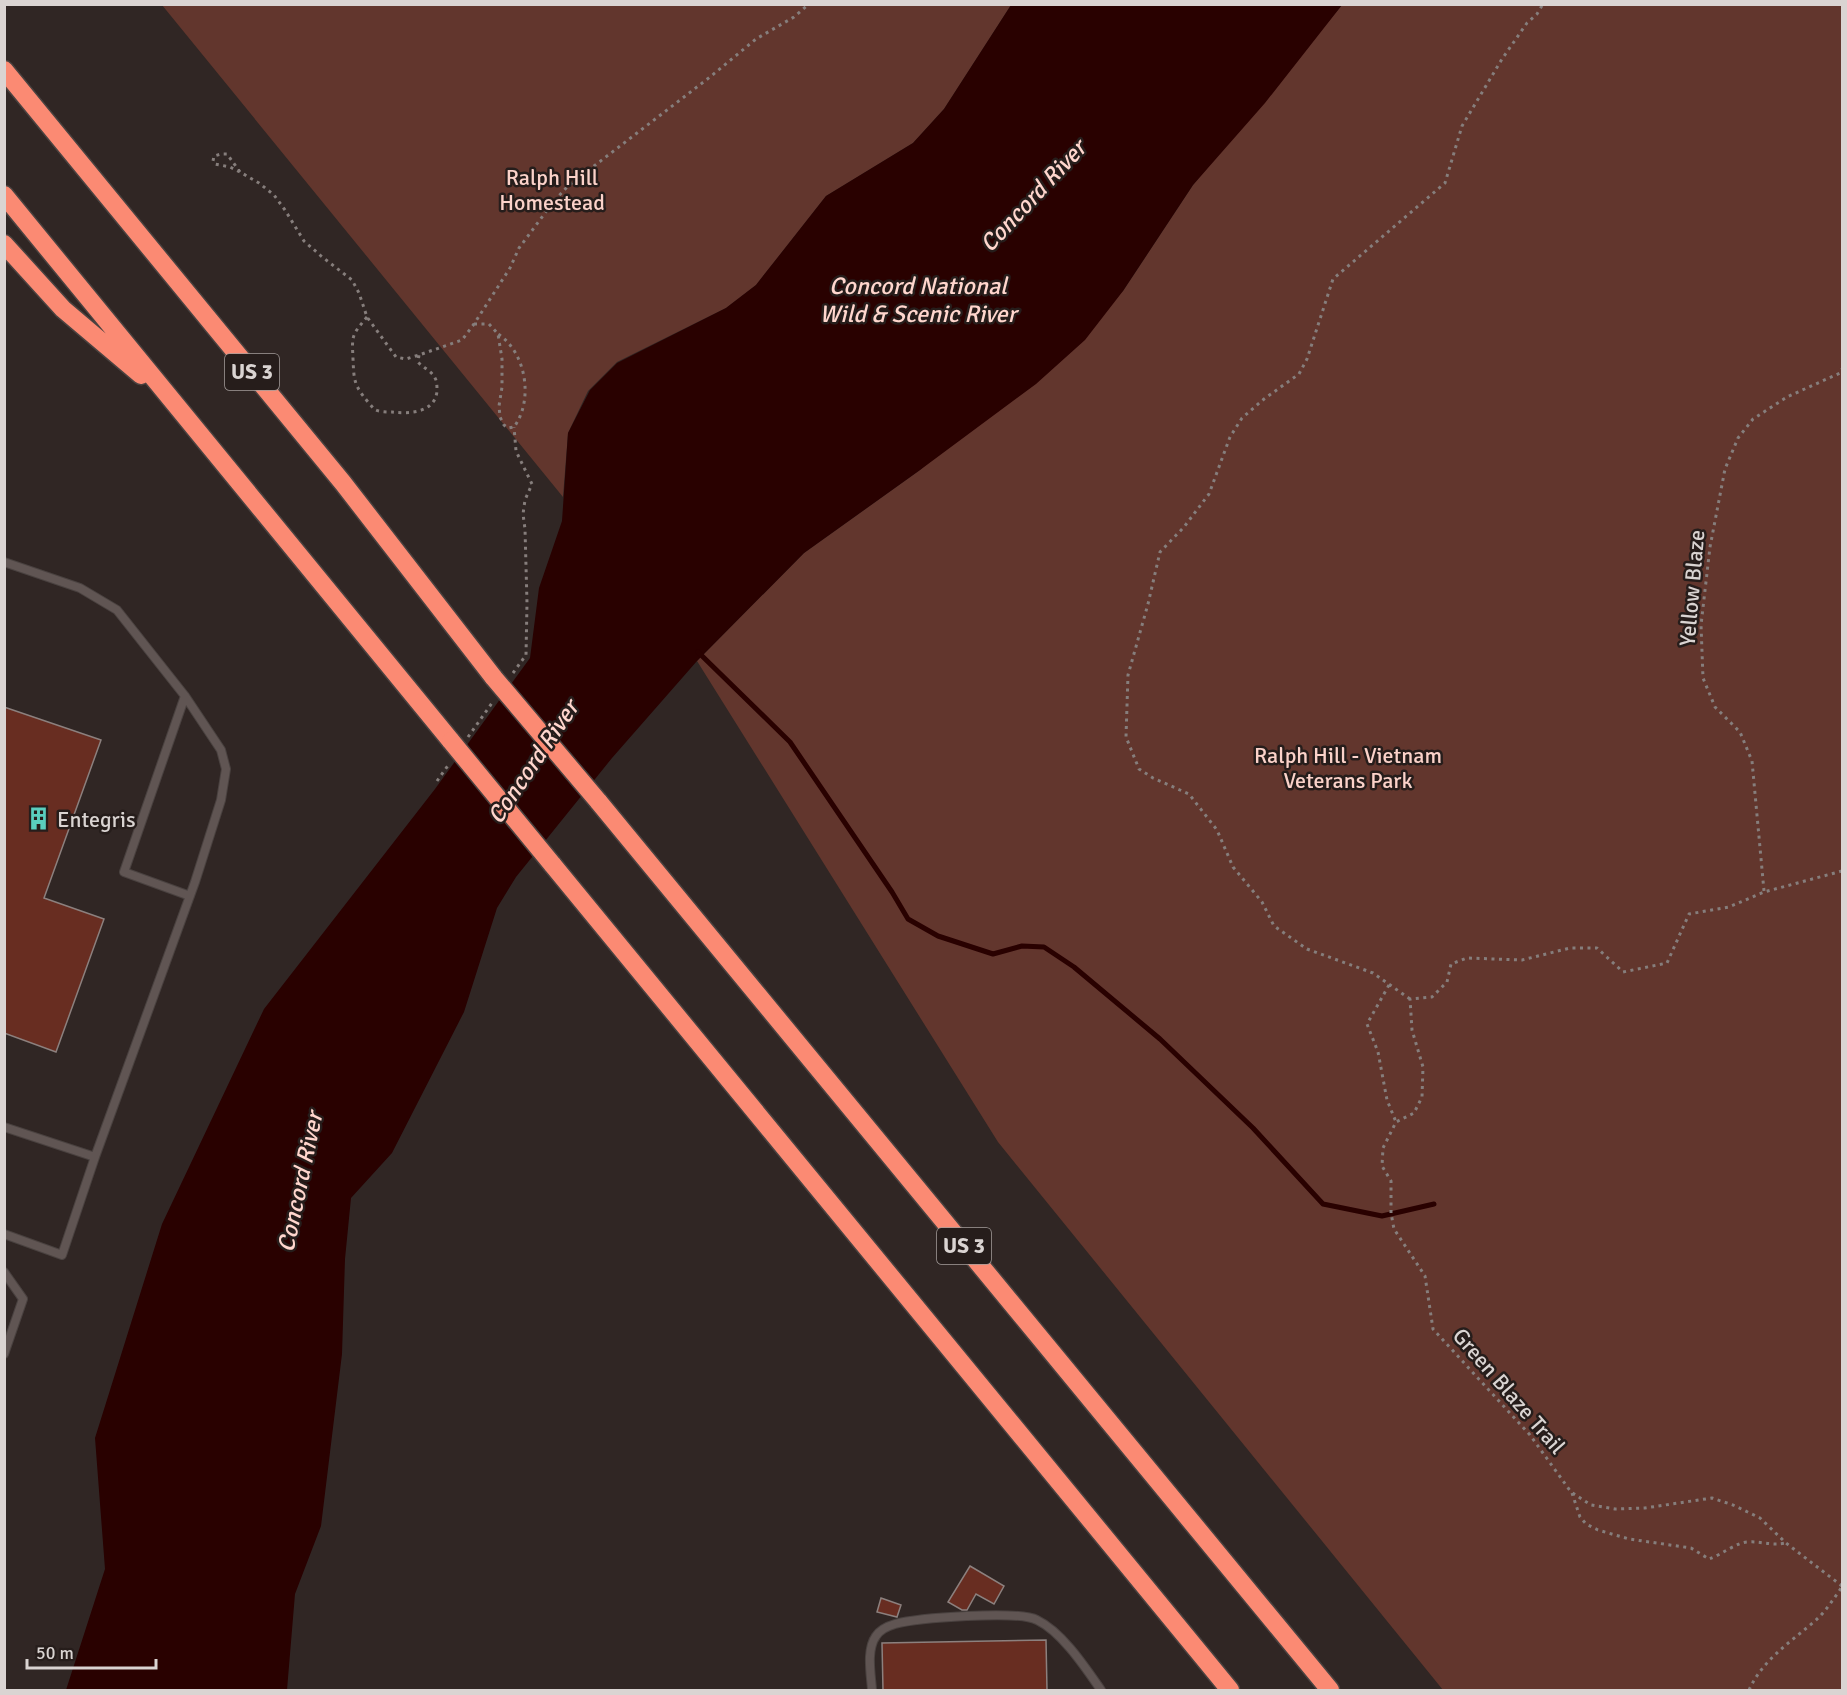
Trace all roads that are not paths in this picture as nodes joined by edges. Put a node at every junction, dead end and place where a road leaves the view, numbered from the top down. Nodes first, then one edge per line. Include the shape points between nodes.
1 (4, 70) edge
2 (4, 195) edge
3 (4, 243) edge
4 (175, 403) junction
5 (4, 562) edge
6 (185, 696) junction
7 (190, 896) junction
8 (4, 1127) edge
9 (95, 1157) junction
10 (4, 1234) edge
11 (4, 1272) edge
12 (4, 1354) edge
13 (872, 1690) edge
14 (1101, 1690) edge
15 (1230, 1690) edge
16 (1330, 1690) edge

1 - 16 highway, US 3, bridge via 503,676 598,801
2 - 4 highway
3 - 4 highway via 63,309
4 - 15 highway, bridge via 458,742 552,864
5 - 6 lane via 80,588 117,610
6 - 7 lane via 221,750 226,768 221,800
6 - 7 lane via 124,872
7 - 9 lane
8 - 9 lane
9 - 10 lane via 62,1255
11 - 12 lane via 23,1299
13 - 14 lane via 871,1649 875,1637 893,1624 1013,1615 1033,1618 1053,1630

